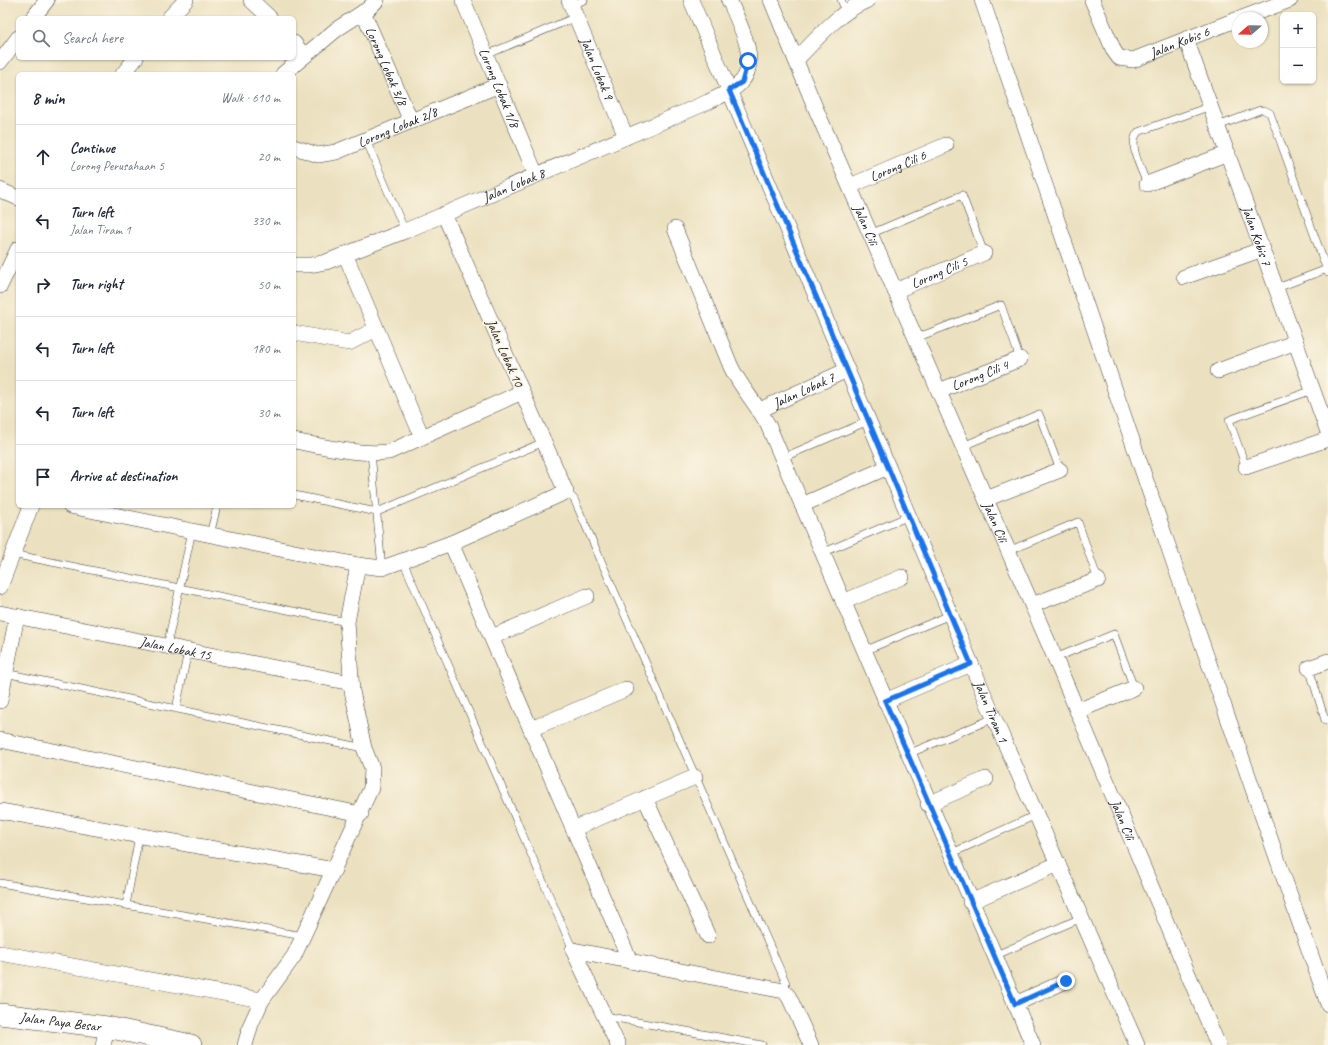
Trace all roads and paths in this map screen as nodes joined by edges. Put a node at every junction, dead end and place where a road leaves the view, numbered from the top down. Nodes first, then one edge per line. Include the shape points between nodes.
1 (47, 0) edge
2 (186, 0) edge
3 (251, 0) edge
4 (377, 0) edge
5 (463, 0) edge
6 (691, 0) edge
7 (729, 0) edge
8 (771, 0) edge
9 (868, 0) edge
10 (982, 0) edge
11 (1092, 0) edge
12 (1290, 0) edge
13 (575, 6) edge
14 (844, 6) edge
15 (363, 12) junction
16 (1258, 12) edge
17 (35, 16) edge
18 (171, 16) edge
19 (268, 16) edge
20 (1232, 21) edge
21 (1186, 39) junction
22 (16, 41) edge
23 (296, 46) edge
24 (486, 55) junction
25 (304, 56) junction
26 (134, 60) edge
27 (796, 60) junction
28 (0, 62) edge
29 (126, 72) edge
30 (285, 72) edge
31 (498, 85) junction
32 (729, 90) junction
33 (1211, 106) junction
34 (411, 121) junction
35 (1218, 126) junction
36 (626, 137) junction
37 (366, 140) junction
38 (946, 145) dead end
39 (296, 148) edge
40 (1228, 153) junction
41 (536, 175) junction
42 (1147, 184) joint
43 (850, 186) junction
44 (0, 190) edge
45 (16, 197) edge
46 (444, 214) junction
47 (675, 229) dead end
48 (405, 231) junction
49 (870, 234) junction
50 (1263, 249) junction
51 (984, 253) joint
52 (16, 254) edge
53 (345, 254) junction
54 (296, 265) edge
55 (1327, 271) edge
56 (1184, 277) dead end
57 (0, 286) edge
58 (1277, 288) junction
59 (895, 291) junction
60 (376, 329) junction
61 (296, 333) edge
62 (916, 338) junction
63 (1296, 342) junction
64 (1020, 360) joint
65 (847, 370) junction
66 (1218, 371) dead end
67 (1313, 390) junction
68 (939, 391) junction
69 (522, 392) junction
70 (760, 410) junction
71 (868, 421) junction
72 (1328, 432) edge
73 (422, 437) junction
74 (1328, 439) edge
75 (296, 441) edge
76 (544, 442) junction
77 (963, 446) junction
78 (371, 453) junction
79 (782, 458) junction
80 (888, 467) junction
81 (1246, 467) joint
82 (1060, 470) joint
83 (566, 492) junction
84 (296, 495) edge
85 (986, 499) junction
86 (802, 505) junction
87 (30, 508) edge
88 (80, 508) edge
89 (217, 508) edge
90 (376, 512) junction
91 (909, 516) junction
92 (192, 531) junction
93 (210, 535) junction
94 (451, 543) junction
95 (1008, 551) junction
96 (822, 553) junction
97 (11, 554) junction
98 (403, 561) junction
99 (358, 565) junction
100 (382, 568) junction
101 (902, 577) dead end
102 (1098, 580) joint
103 (0, 587) edge
104 (180, 588) junction
105 (587, 596) dead end
106 (843, 602) junction
107 (1032, 605) junction
108 (0, 613) edge
109 (950, 615) junction
110 (17, 616) junction
111 (347, 622) junction
112 (492, 638) junction
113 (167, 646) junction
114 (188, 651) junction
115 (864, 651) junction
116 (1055, 658) junction
117 (1328, 661) edge
118 (971, 664) junction
119 (1309, 668) joint
120 (6, 673) junction
121 (351, 683) junction
122 (1134, 688) joint
123 (626, 689) dead end
124 (0, 700) edge
125 (885, 701) junction
126 (176, 709) junction
127 (1078, 711) junction
128 (994, 718) junction
129 (1328, 719) edge
130 (531, 729) junction
131 (0, 740) edge
132 (364, 748) junction
133 (908, 754) junction
134 (695, 777) junction
135 (986, 779) dead end
136 (645, 798) junction
137 (928, 804) junction
138 (0, 811) edge
139 (361, 814) junction
140 (1036, 815) junction
141 (574, 829) junction
142 (139, 836) junction
143 (950, 854) junction
144 (1058, 864) junction
145 (334, 870) junction
146 (0, 883) edge
147 (970, 902) junction
148 (126, 905) junction
149 (1081, 918) junction
150 (304, 936) junction
151 (708, 936) dead end
152 (573, 950) junction
153 (0, 953) edge
154 (994, 956) junction
155 (630, 961) junction
156 (1066, 981) dead end
157 (784, 991) junction
158 (262, 1000) junction
159 (1015, 1004) junction
160 (1328, 1004) edge
161 (0, 1014) edge
162 (604, 1016) junction
163 (105, 1036) edge
164 (191, 1045) edge
165 (245, 1045) edge
166 (618, 1045) edge
167 (762, 1045) edge
168 (811, 1045) edge
169 (1033, 1045) edge
170 (1137, 1045) edge
171 (1218, 1045) edge

1 - 17 street
2 - 18 street
3 - 19 street
4 - 15 street
5 - 24 street, Lorong Lobak 1/8
6 - 32 street, Jalan Tiram 1
7 - 32 street, Jalan Lobak 8 via 747,42 748,61 742,82
8 - 27 street, Jalan Cili
9 - 14 street
10 - 160 street via 1173,561
11 - 21 street, Jalan Kobis 6 via 1107,38 1119,58 1133,60
12 - 16 street
13 - 24 lane
13 - 36 street, Jalan Lobak 9
14 - 27 street
15 - 25 street
15 - 34 street, Lorong Lobak 3/8
20 - 21 street, Jalan Kobis 6
21 - 33 street, Jalan Kobis 7
22 - 28 street
23 - 25 street
24 - 31 street, Lorong Lobak 1/8
25 - 30 street
26 - 29 street
27 - 43 street, Jalan Cili
31 - 34 street, Lorong Lobak 2/8
31 - 41 street, Lorong Lobak 1/8
32 - 36 street, Jalan Lobak 8 via 708,102
32 - 65 street, Jalan Tiram 1
33 - 35 street, Jalan Kobis 7
33 - 42 lane via 1138,132 1134,137 1133,146
34 - 37 street, Lorong Lobak 2/8
35 - 40 street, Jalan Kobis 7
35 - 55 lane via 1260,110 1270,113
36 - 41 street, Jalan Lobak 8
37 - 39 street, Lorong Lobak 2/8 via 336,152 318,155
37 - 48 lane
38 - 43 street, Lorong Cili 6
40 - 42 street
40 - 50 street, Jalan Kobis 7
41 - 46 street, Jalan Lobak 8
43 - 49 street, Jalan Cili
44 - 45 street
46 - 48 street, Jalan Lobak 8
46 - 69 street, Jalan Lobak 10
47 - 70 street via 733,372
48 - 53 street, Jalan Lobak 8
49 - 51 lane via 962,195
49 - 59 street, Jalan Cili
50 - 56 street
50 - 58 street, Jalan Kobis 7
51 - 59 street, Lorong Cili 5
52 - 57 street
53 - 54 street, Jalan Lobak 8 via 326,262
53 - 60 street
55 - 58 lane
58 - 63 street, Jalan Kobis 7
59 - 62 street, Jalan Cili
60 - 61 street via 349,343
60 - 73 street
62 - 64 lane via 1001,305
62 - 68 street, Jalan Cili
63 - 66 street
63 - 67 street, Jalan Kobis 7
64 - 68 street, Lorong Cili 4
65 - 70 street, Jalan Lobak 7
65 - 71 street, Jalan Tiram 1
67 - 72 street, Jalan Kobis 7
67 - 81 lane via 1229,420
68 - 77 street, Jalan Cili
69 - 73 street
69 - 76 street, Jalan Lobak 10
70 - 79 street
71 - 79 lane
71 - 80 street, Jalan Tiram 1
73 - 78 street via 389,452
74 - 81 street
75 - 78 street via 343,451
76 - 83 street, Jalan Lobak 10
76 - 90 lane
77 - 82 lane via 1039,414
77 - 85 street, Jalan Cili
78 - 90 lane
79 - 86 street
80 - 86 street
80 - 91 street, Jalan Tiram 1
82 - 85 street
83 - 94 street
83 - 134 lane via 574,499
84 - 90 lane
85 - 95 street, Jalan Cili
86 - 96 street
87 - 97 street
88 - 92 street
89 - 93 lane
90 - 100 lane
91 - 96 lane
91 - 109 street, Jalan Tiram 1
92 - 93 street
92 - 104 lane
93 - 99 street
94 - 98 street
94 - 112 street
95 - 102 lane via 1078,522
95 - 107 street, Jalan Cili
96 - 106 street
97 - 103 street
97 - 104 lane
98 - 100 street
98 - 152 lane
99 - 100 street
99 - 111 street
101 - 106 street
102 - 107 street
104 - 111 lane
104 - 113 lane
105 - 112 street
106 - 115 street
107 - 116 street, Jalan Cili
108 - 110 street, Jalan Lobak 15
109 - 115 lane
109 - 118 street, Jalan Tiram 1
110 - 113 street, Jalan Lobak 15
110 - 120 street
111 - 121 street
112 - 130 street
113 - 114 street, Jalan Lobak 15
114 - 121 street, Jalan Lobak 15
114 - 126 lane
115 - 125 street
116 - 122 lane via 1114,634
116 - 127 street, Jalan Cili
117 - 119 street
118 - 125 street
118 - 128 street, Jalan Tiram 1
119 - 129 lane via 1325,720
120 - 124 street
120 - 126 lane
121 - 132 street
122 - 127 street
123 - 130 street
125 - 133 street
126 - 132 lane
127 - 171 street, Jalan Cili
128 - 133 lane
128 - 140 street, Jalan Tiram 1
130 - 141 street
131 - 139 street
132 - 139 street via 372,768 371,788
133 - 137 street
134 - 136 street
134 - 157 lane via 786,984
135 - 137 street
136 - 141 street
136 - 151 street
137 - 143 street
138 - 142 street
139 - 145 street
140 - 143 lane
140 - 144 street, Jalan Tiram 1
141 - 155 street
142 - 145 street
142 - 148 lane
143 - 147 street
144 - 147 street
144 - 149 street, Jalan Tiram 1
145 - 150 street
146 - 148 lane
147 - 154 street
148 - 150 lane
149 - 154 lane
149 - 170 street, Jalan Tiram 1
150 - 158 street via 294,956
152 - 155 street
152 - 162 street
153 - 158 street
154 - 159 street
155 - 157 street
156 - 159 street
157 - 168 street
158 - 165 street
159 - 169 street
161 - 163 street, Jalan Paya Besar
162 - 166 street
162 - 167 lane
163 - 164 street, Jalan Paya Besar

